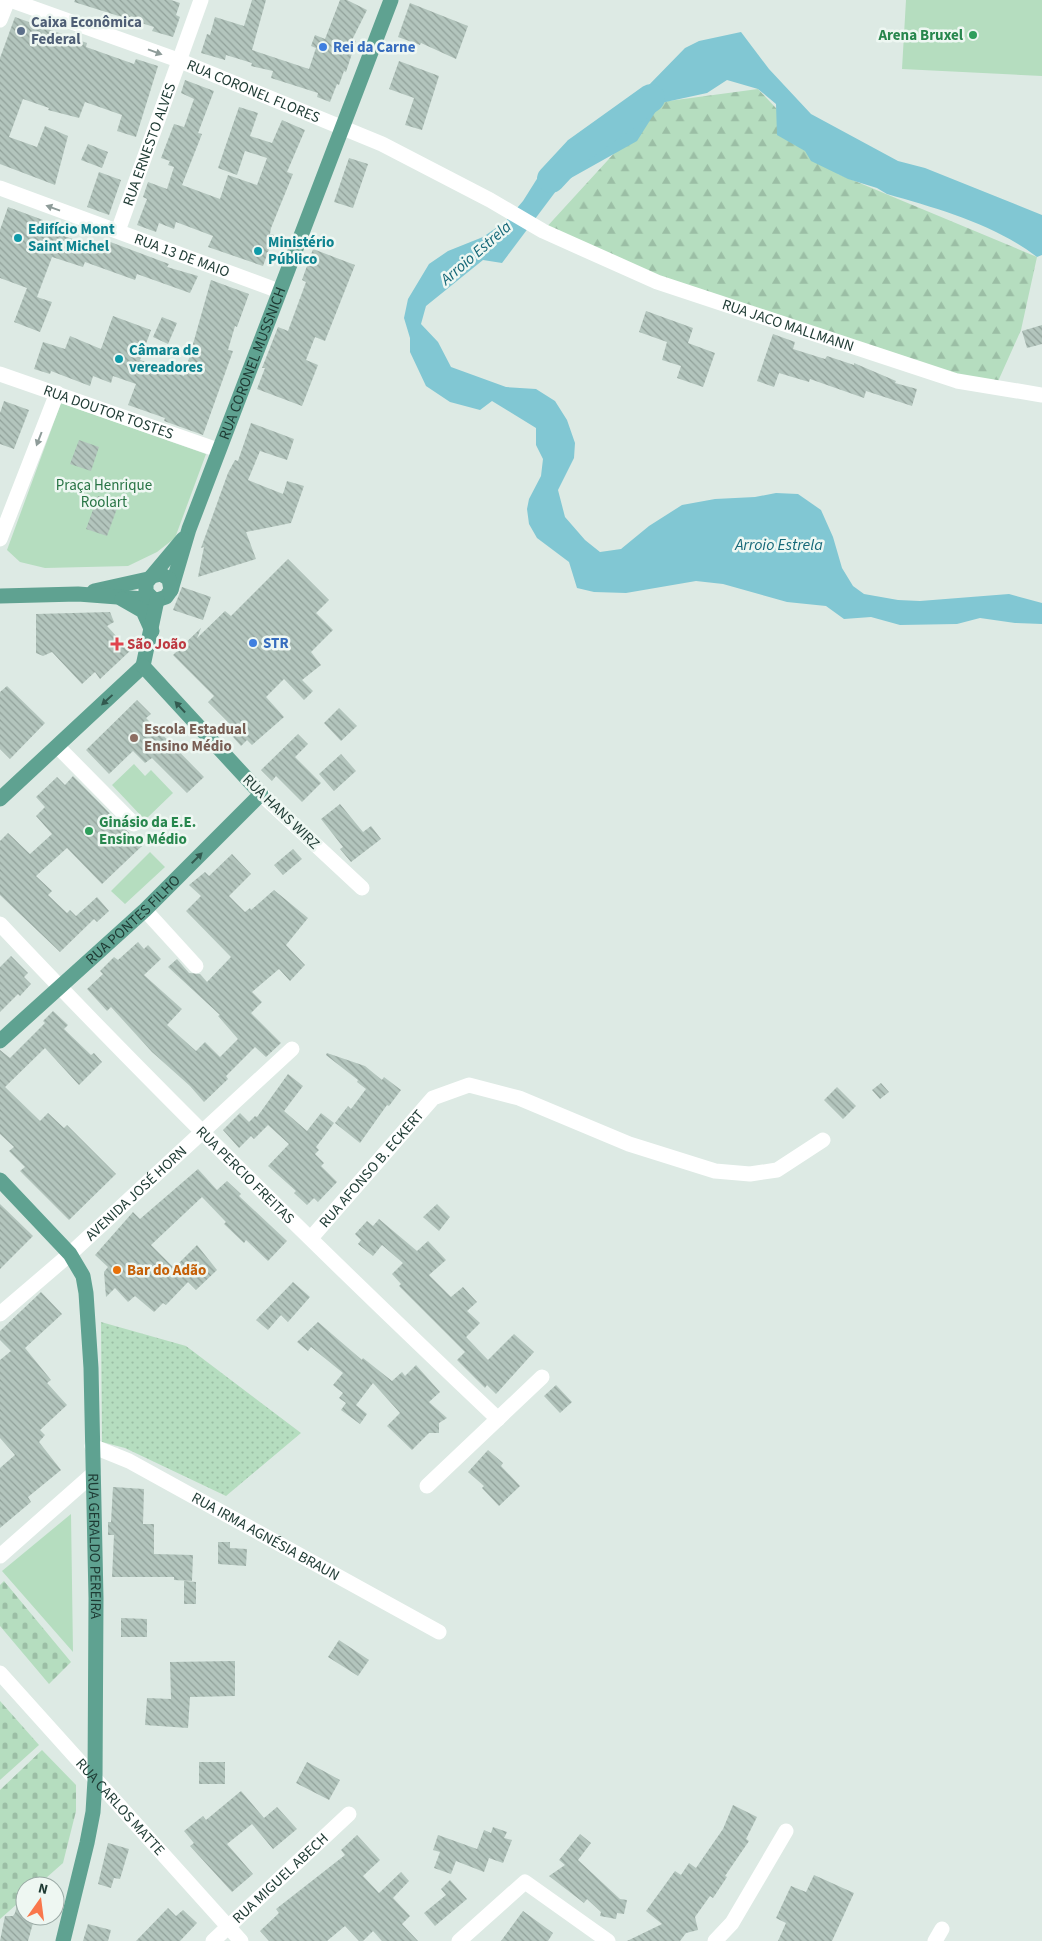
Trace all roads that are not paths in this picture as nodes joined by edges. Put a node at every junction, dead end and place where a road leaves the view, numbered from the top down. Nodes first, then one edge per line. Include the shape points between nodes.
1 (9, 0) edge
2 (201, 0) edge
3 (391, 0) edge
4 (0, 20) edge
5 (178, 60) junction
6 (342, 129) junction
7 (0, 188) edge
8 (490, 200) joint
9 (118, 231) junction
10 (279, 291) junction
11 (0, 374) edge
12 (57, 394) junction
13 (1042, 395) edge
14 (218, 450) junction
15 (189, 529) junction
16 (0, 539) edge
17 (150, 577) junction
18 (171, 590) junction
19 (78, 594) junction
20 (0, 596) edge
21 (121, 598) junction
22 (155, 599) junction
23 (152, 631) junction
24 (143, 666) junction
25 (57, 746) junction
26 (261, 794) junction
27 (0, 799) edge
28 (134, 824) dead end
29 (362, 888) dead end
30 (145, 910) junction
31 (0, 924) edge
32 (196, 966) dead end
33 (59, 986) junction
34 (0, 1041) edge
35 (292, 1049) dead end
36 (203, 1132) junction
37 (823, 1140) dead end
38 (0, 1180) edge
39 (311, 1238) junction
40 (70, 1254) junction
41 (0, 1314) edge
42 (542, 1377) dead end
43 (498, 1419) junction
44 (92, 1446) junction
45 (93, 1474) junction
46 (427, 1486) dead end
47 (0, 1556) edge
48 (438, 1632) dead end
49 (0, 1672) edge
50 (95, 1780) junction
51 (349, 1814) dead end
52 (786, 1831) dead end
53 (229, 1928) junction
54 (63, 1941) edge
55 (213, 1941) edge
56 (241, 1941) edge
57 (459, 1941) edge
58 (608, 1941) edge
59 (715, 1941) edge

1 - 4 street
1 -> 5 street, RUA CORONEL FLORES
2 - 5 street, RUA ERNESTO ALVES
3 - 6 main road, RUA CORONEL MUSSNICH
5 - 6 street, RUA CORONEL FLORES
5 - 9 street, RUA ERNESTO ALVES
6 - 8 street, RUA CORONEL FLORES via 382,144
6 - 10 main road, RUA CORONEL MUSSNICH
9 -> 7 street, RUA 13 DE MAIO
8 - 13 street, RUA JACO MALLMANN via 543,231 657,282 948,378
9 - 10 street, RUA 13 DE MAIO
10 - 14 main road, RUA CORONEL MUSSNICH
11 - 12 street, RUA DOUTOR TOSTES
12 - 14 street, RUA DOUTOR TOSTES
12 -> 16 street
14 - 15 main road, RUA CORONEL MUSSNICH
15 - 17 main road, RUA CORONEL MUSSNICH
15 - 18 main road, RUA CORONEL MUSSNICH
17 - 18 main road via 165,576 171,583
17 - 19 main road
17 - 22 main road via 146,592
18 - 22 main road via 166,597
19 - 20 main road
19 - 21 main road
21 - 22 main road
21 - 23 main road via 143,611
22 - 23 main road
23 - 24 main road
24 -> 25 main road
26 -> 24 main road, RUA HANS WIRZ
25 - 27 main road
25 - 28 street
26 - 29 street, RUA HANS WIRZ
30 -> 26 main road, RUA PONTES FILHO
30 - 32 street
30 - 33 main road, RUA PONTES FILHO
31 - 33 street, RUA PERCIO FREITAS
33 - 34 main road, RUA PONTES FILHO
33 - 36 street, RUA PERCIO FREITAS
35 - 36 street, AVENIDA JOSÉ HORN
36 - 39 street, RUA PERCIO FREITAS
36 - 40 street, AVENIDA JOSÉ HORN
37 - 39 street, RUA AFONSO B. ECKERT via 777,1170 750,1174 715,1171 629,1144 519,1098 469,1085 433,1098
38 - 40 main road, RUA GERALDO PEREIRA
39 - 43 street, RUA PERCIO FREITAS
40 - 41 street, AVENIDA JOSÉ HORN
40 - 44 main road, RUA GERALDO PEREIRA via 83,1276 86,1293
42 - 43 street
43 - 46 street
44 - 45 main road, RUA GERALDO PEREIRA
44 - 48 street, RUA IRMA AGNÉSIA BRAUN via 129,1461
45 - 47 street
45 - 50 main road, RUA GERALDO PEREIRA
49 - 50 street, RUA CARLOS MATTE
50 - 53 street, RUA CARLOS MATTE
50 - 54 main road, RUA GERALDO PEREIRA via 90,1828
51 - 53 street, RUA MIGUEL ABECH
52 - 59 street via 732,1923
53 - 55 street, RUA MIGUEL ABECH
53 - 56 street, RUA CARLOS MATTE
57 - 58 street via 525,1882

